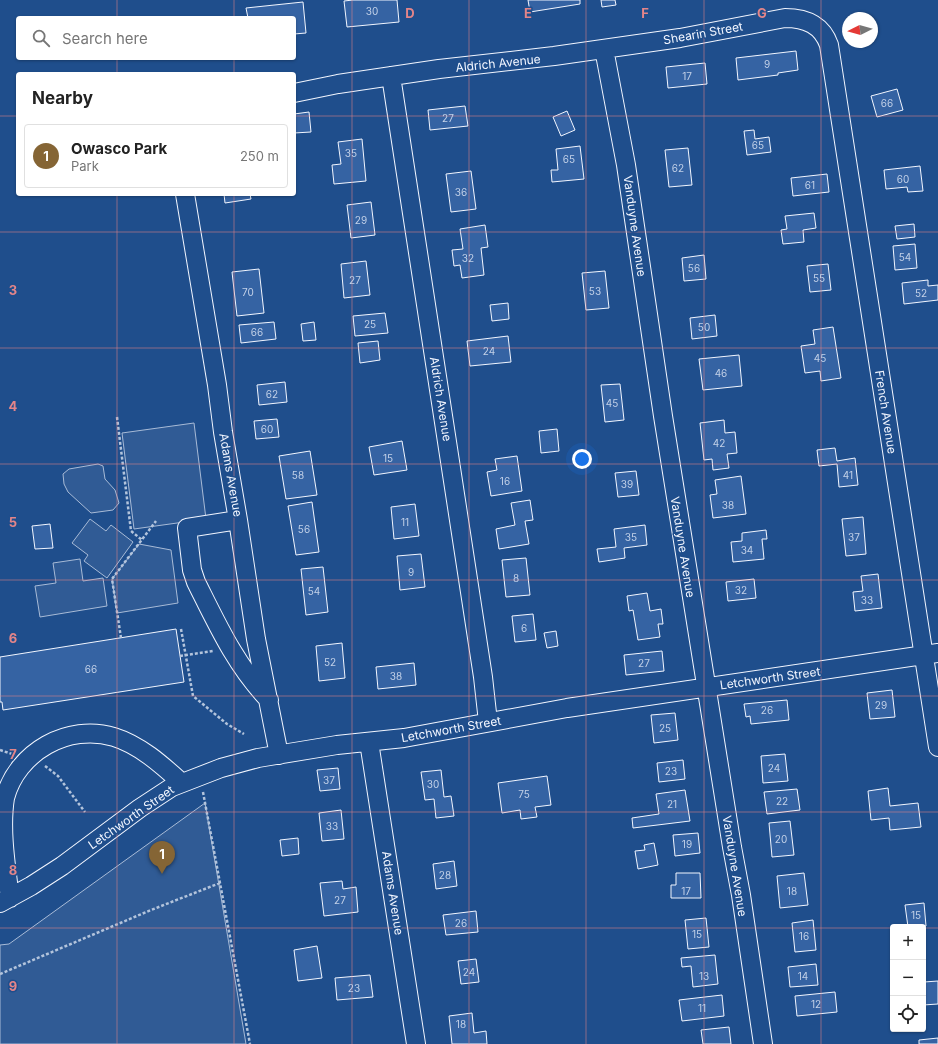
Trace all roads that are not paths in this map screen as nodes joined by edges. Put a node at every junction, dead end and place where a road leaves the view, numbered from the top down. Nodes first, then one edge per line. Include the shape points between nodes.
1 (604, 49) junction
2 (391, 76) junction
3 (834, 77) joint
4 (296, 93) edge
5 (185, 196) edge
6 (238, 520) junction
7 (931, 654) edge
8 (707, 688) junction
9 (269, 700) junction
10 (488, 722) junction
11 (369, 742) junction
12 (938, 747) edge
13 (279, 755) junction
14 (182, 783) junction
15 (5, 900) edge
16 (416, 1044) edge
17 (763, 1044) edge

1 - 2 street, Aldrich Avenue
1 - 3 street, Shearin Street via 797,18 816,26 825,36
1 - 8 street, Vanduyne Avenue via 626,165 664,424
2 - 4 street, Aldrich Avenue
2 - 10 street, Aldrich Avenue
3 - 7 street, French Avenue
5 - 6 street, Adams Avenue
6 - 9 street, Adams Avenue via 256,638
6 - 9 street via 186,528 192,570 231,650 251,682
7 - 8 street, Letchworth Street
7 - 12 street, French Avenue
8 - 10 street, Letchworth Street
8 - 17 street, Vanduyne Avenue
9 - 13 street, Adams Avenue
10 - 11 street, Letchworth Street
11 - 13 street, Letchworth Street
11 - 16 street, Adams Avenue
13 - 14 street, Letchworth Street via 229,766
14 - 15 street, Letchworth Street via 140,808 56,870
14 - 15 street via 164,766 129,743 105,735 78,734 64,737 38,750 19,769 5,797

